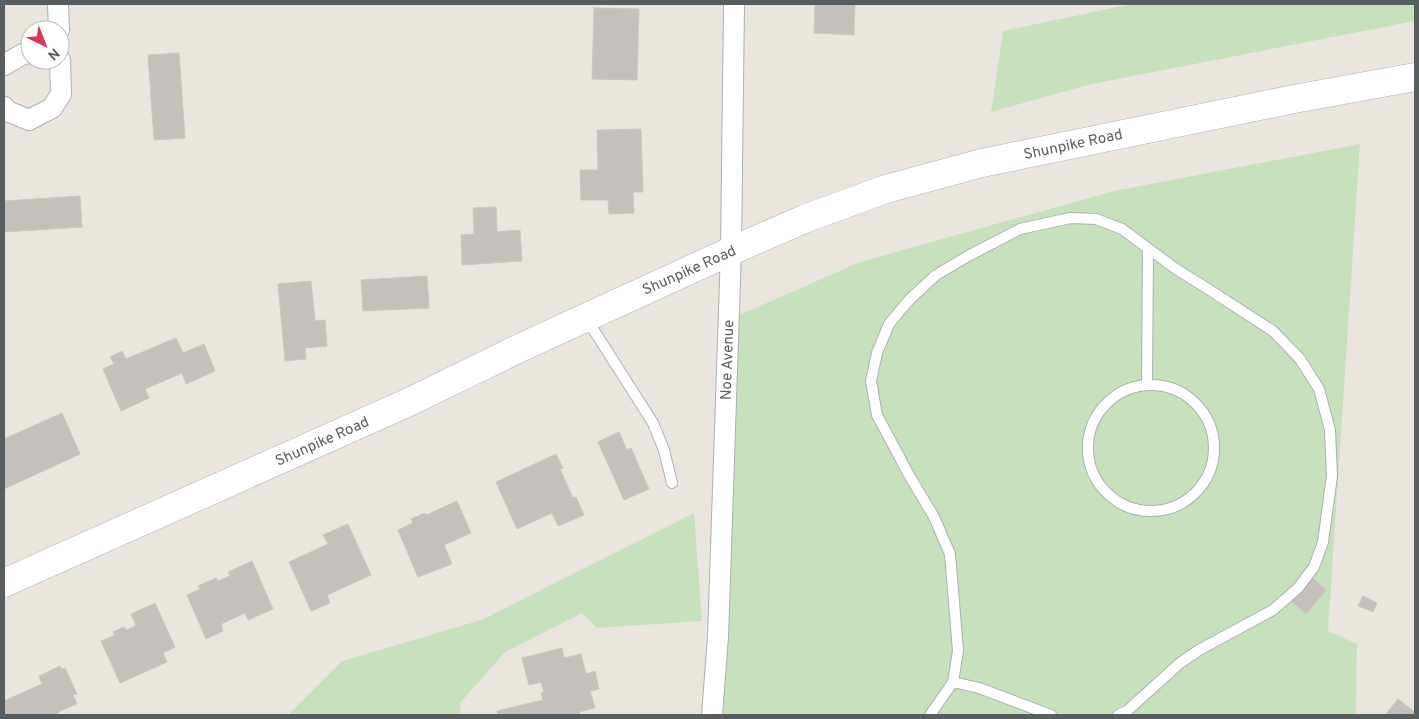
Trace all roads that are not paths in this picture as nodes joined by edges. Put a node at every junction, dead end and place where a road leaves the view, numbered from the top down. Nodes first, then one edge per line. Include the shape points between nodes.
1 (58, 4) edge
2 (734, 4) edge
3 (59, 20) edge
4 (20, 56) edge
5 (4, 65) edge
6 (60, 70) edge
7 (1415, 77) edge
8 (4, 107) edge
9 (1148, 249) junction
10 (731, 251) junction
11 (585, 317) junction
12 (1146, 384) junction
13 (672, 483) dead end
14 (4, 583) edge
15 (953, 682) junction
16 (712, 715) edge
17 (930, 715) edge
18 (1051, 715) edge
19 (1118, 715) edge

1 - 3 street
2 - 10 street, Noe Avenue
4 - 5 street
6 - 8 street via 61,94 52,108 29,120
7 - 10 main road, Shunpike Road via 982,163 886,189 804,219
9 - 12 lane
9 - 15 lane via 1122,229 1096,219 1070,218 1020,229 936,274 889,324 877,353 872,389 877,415 934,517 950,554 958,651
9 - 19 lane via 1273,331 1300,359 1319,390 1330,430 1332,476 1323,542 1314,567 1298,588 1273,610 1180,663 1128,710
10 - 11 main road, Shunpike Road
10 - 16 street, Noe Avenue via 718,638
11 - 13 lane via 653,423
11 - 14 main road, Shunpike Road via 409,402
12 - 12 lane via 1124,390 1105,404 1092,423 1087,446 1091,469 1103,489 1121,504 1144,511 1167,509 1188,499 1204,482 1213,460 1214,437 1206,415 1190,398 1170,387
15 - 17 lane
15 - 18 lane via 979,688

